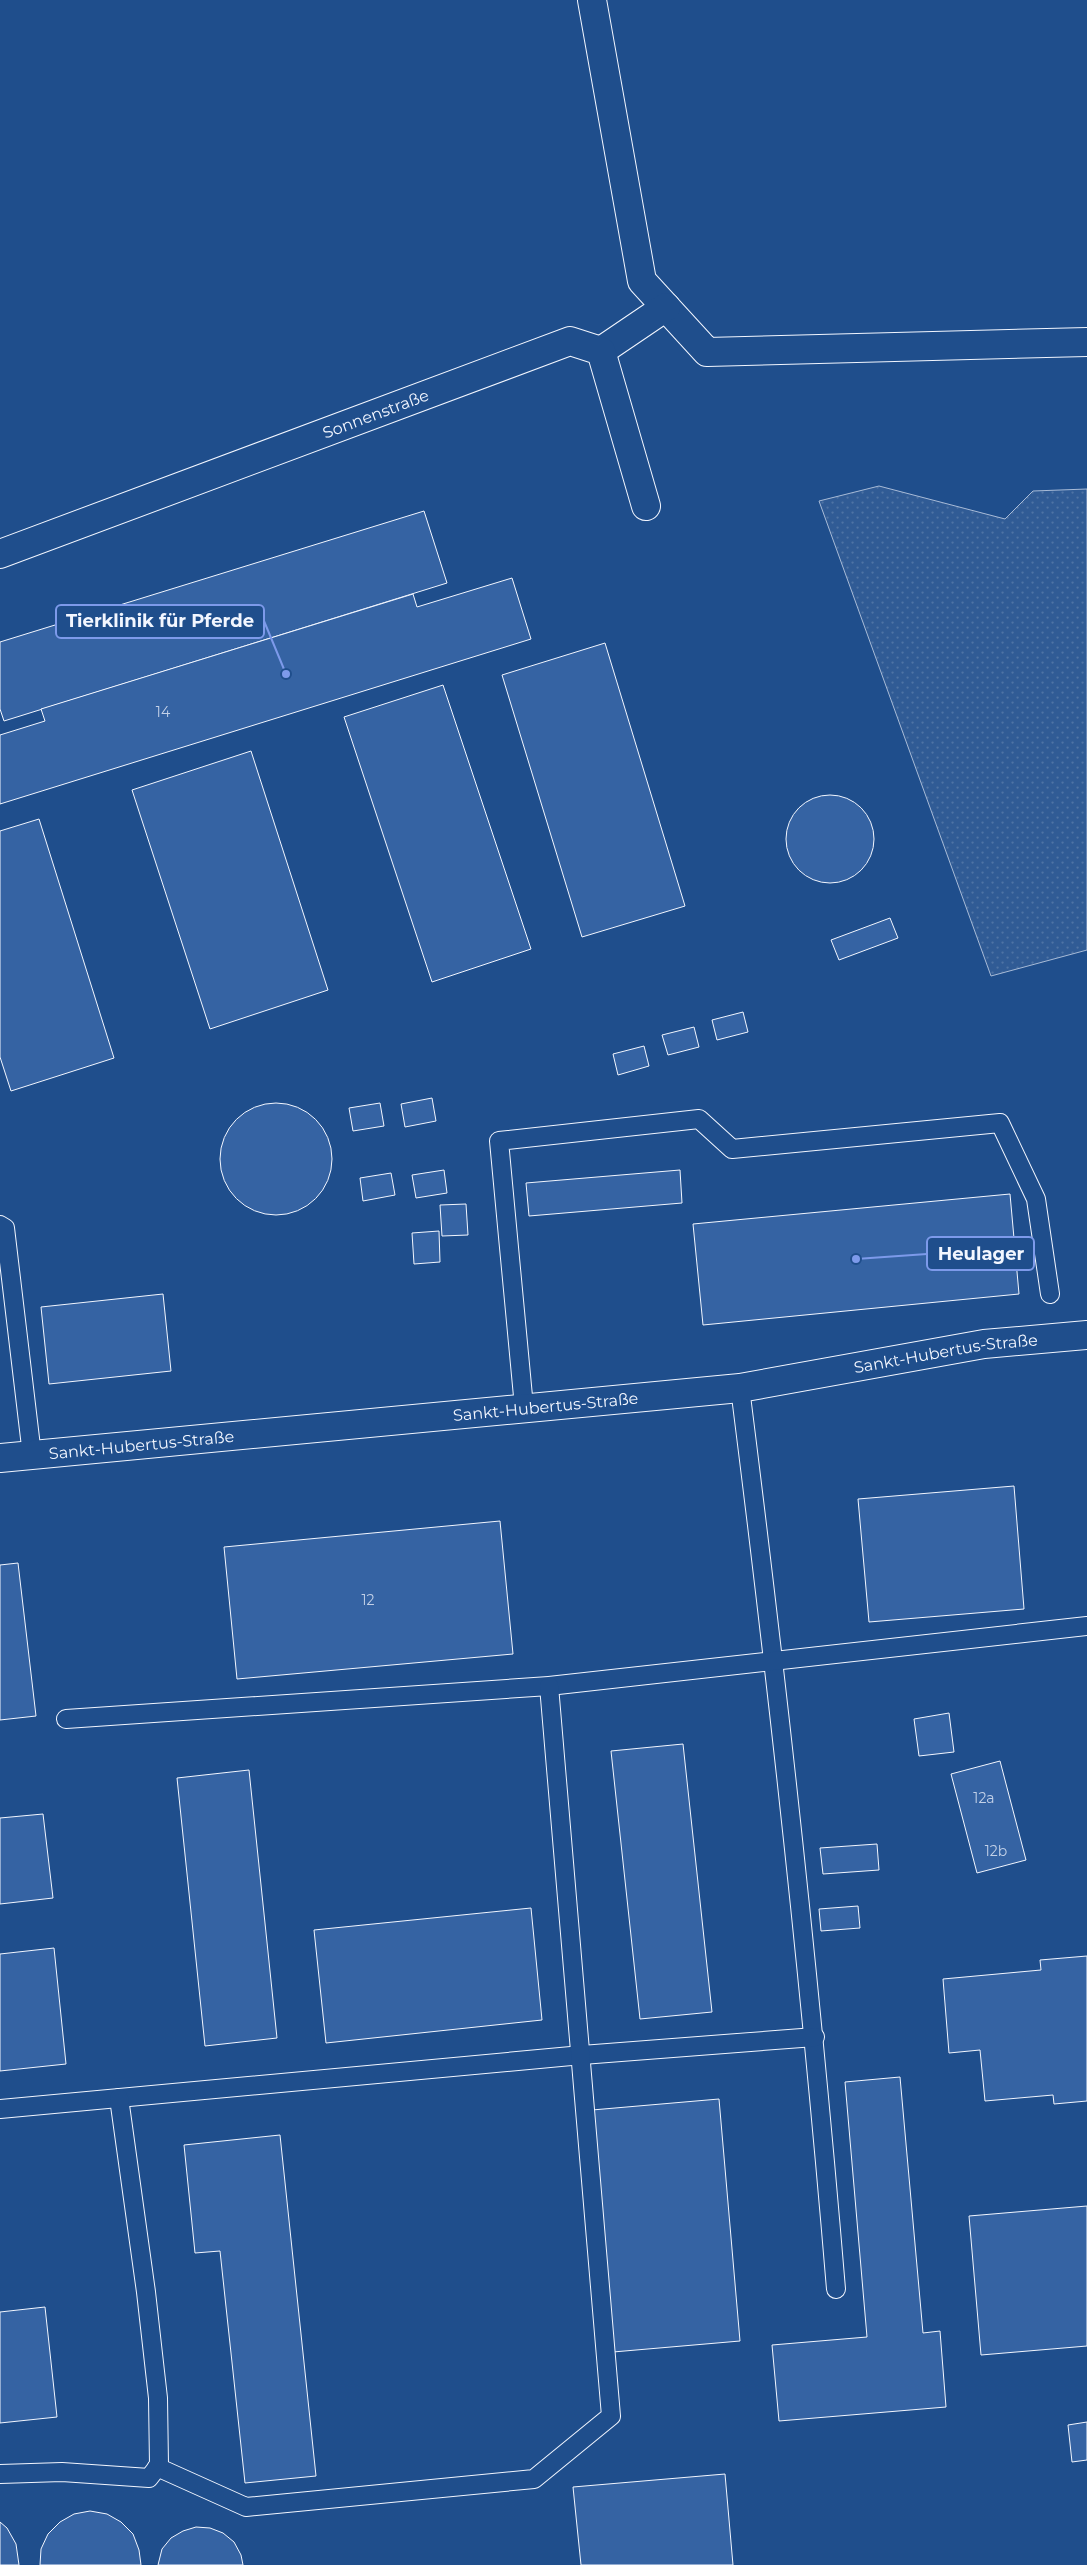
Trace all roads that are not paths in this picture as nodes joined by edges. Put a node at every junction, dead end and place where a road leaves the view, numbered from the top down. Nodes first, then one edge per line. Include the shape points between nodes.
1 (592, 0) edge
2 (666, 306) junction
3 (1087, 342) edge
4 (601, 352) junction
5 (646, 506) dead end
6 (0, 554) edge
7 (0, 1225) edge
8 (1050, 1294) dead end
9 (1087, 1335) edge
10 (740, 1388) junction
11 (524, 1407) junction
12 (32, 1454) junction
13 (0, 1458) edge
14 (1087, 1626) edge
15 (775, 1661) junction
16 (549, 1686) junction
17 (66, 1720) dead end
18 (815, 2037) junction
19 (582, 2055) junction
20 (119, 2098) junction
21 (0, 2109) edge
22 (836, 2289) dead end
23 (157, 2467) junction
24 (0, 2474) edge

1 - 2 street via 642,281
2 - 3 street via 707,352
2 - 4 street
4 - 5 street
4 - 6 street, Sonnenstraße via 570,341
7 - 12 lane via 6,1228
8 - 11 lane via 1036,1200 1000,1123 732,1149 699,1119 499,1141
9 - 10 street, Sankt-Hubertus-Straße via 984,1344
10 - 11 street, Sankt-Hubertus-Straße
10 - 15 lane
11 - 12 street, Sankt-Hubertus-Straße
12 - 13 street, Sankt-Hubertus-Straße
14 - 15 lane
15 - 16 lane
15 - 18 lane
16 - 17 lane
16 - 19 lane
18 - 19 lane
18 - 22 lane
19 - 20 lane
19 - 23 lane via 611,2416 534,2479 246,2507
20 - 21 lane
20 - 23 lane via 152,2350 160,2442
23 - 24 lane via 149,2478 62,2472

